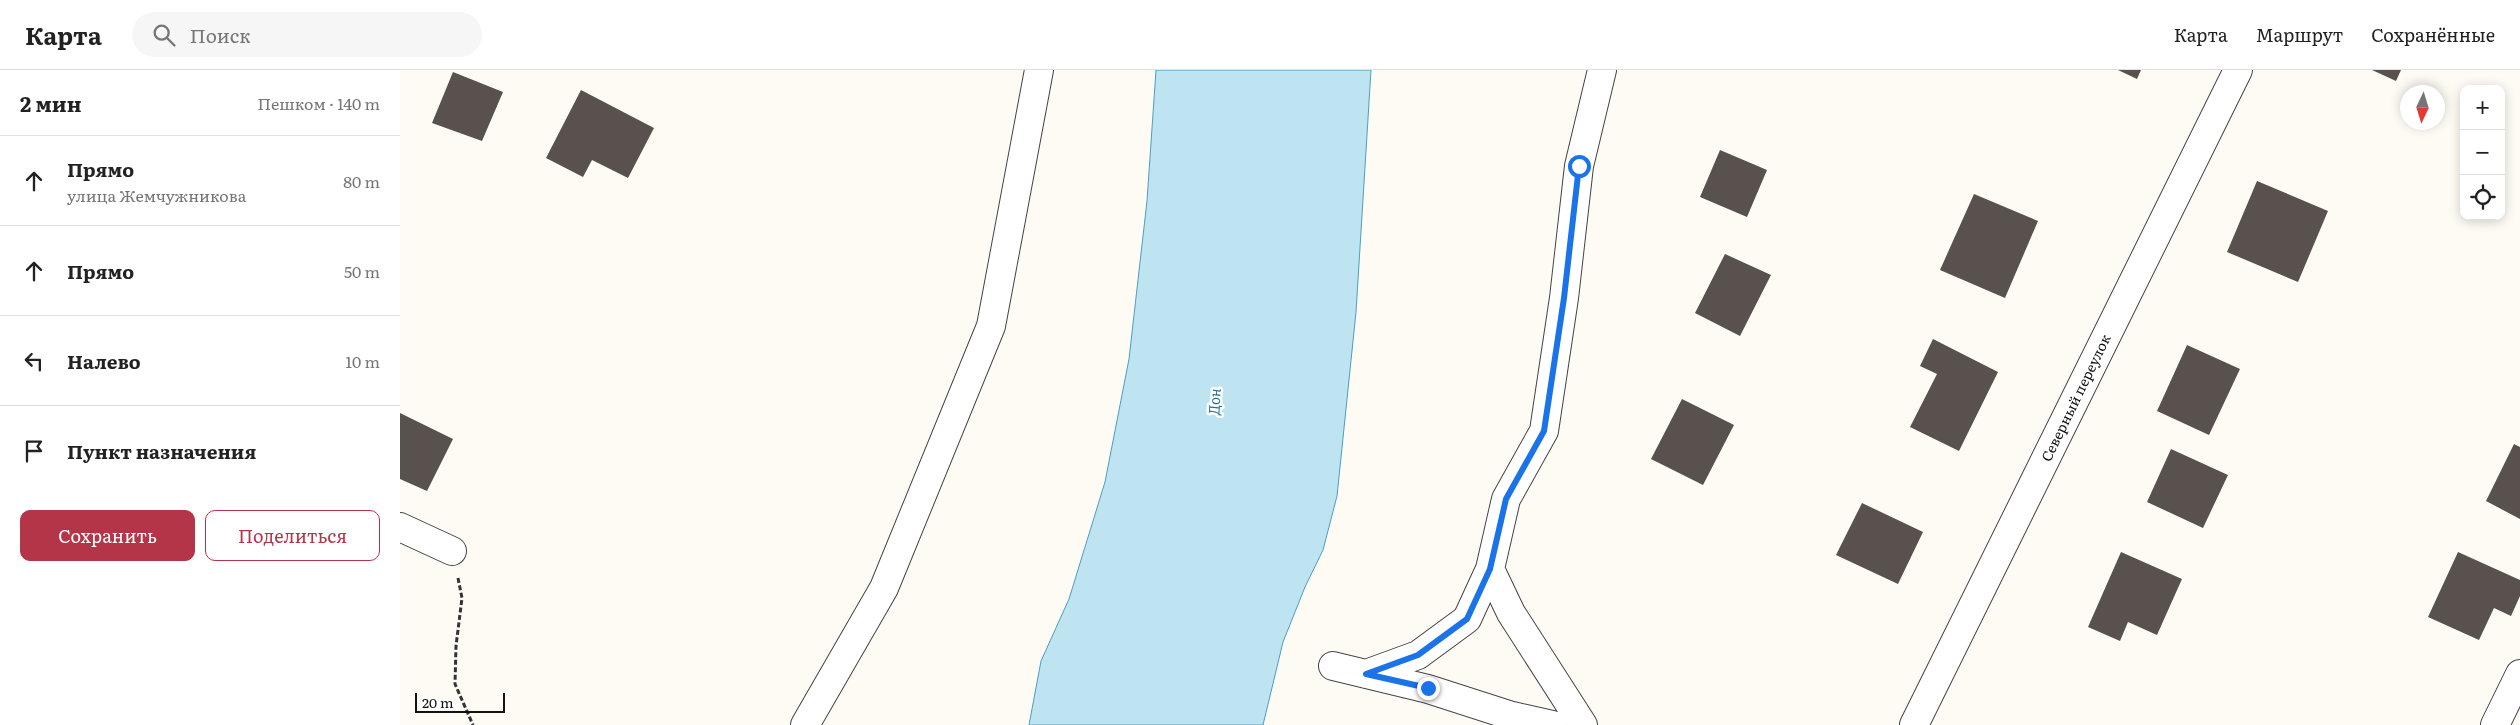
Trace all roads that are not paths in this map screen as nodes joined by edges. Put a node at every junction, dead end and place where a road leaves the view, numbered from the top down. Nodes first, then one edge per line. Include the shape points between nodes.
1 (1039, 70) edge
2 (1602, 70) edge
3 (2238, 70) edge
4 (400, 527) edge
5 (452, 551) road end
6 (1490, 569) junction
7 (1333, 666) dead end
8 (1366, 674) junction
9 (2520, 674) edge
10 (805, 725) edge
11 (1552, 725) edge
12 (1583, 725) edge
13 (1914, 725) edge
14 (2495, 725) edge

1 - 10 street via 991,326 884,588
2 - 6 street via 1579,166 1544,431 1506,499
3 - 13 street, Северный переулок
4 - 5 street
6 - 8 street via 1467,619 1418,655
6 - 12 street via 1511,613
7 - 8 street
8 - 11 street via 1428,688 1512,716
9 - 14 street

